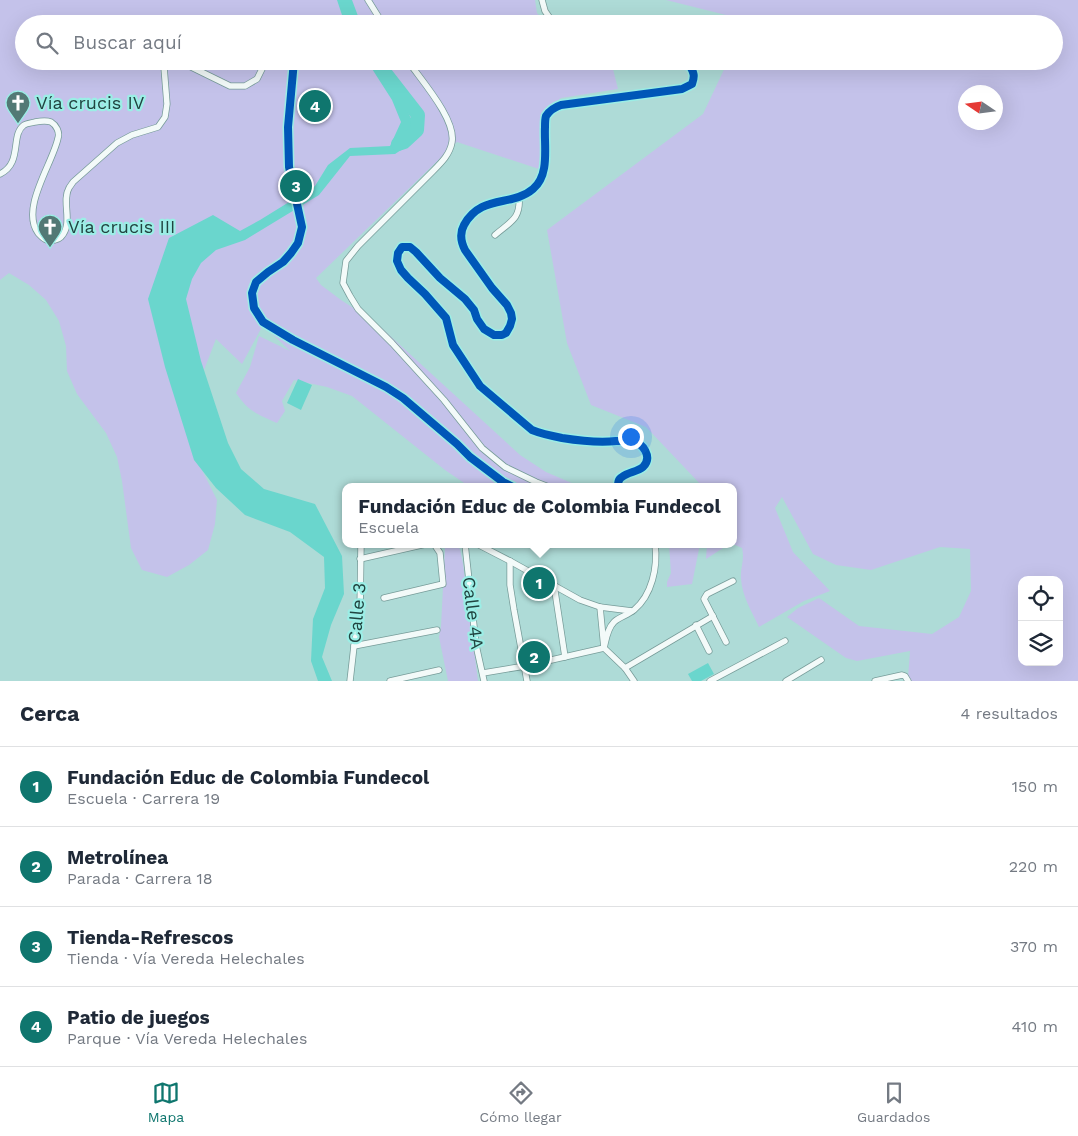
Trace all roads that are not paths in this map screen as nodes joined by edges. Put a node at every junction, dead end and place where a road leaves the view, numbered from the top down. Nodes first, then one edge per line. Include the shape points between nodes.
1 (368, 0) edge
2 (542, 0) edge
3 (377, 15) edge
4 (548, 15) edge
5 (164, 70) edge
6 (197, 70) edge
7 (262, 70) edge
8 (293, 70) edge
9 (414, 70) edge
10 (692, 70) edge
11 (0, 174) edge
12 (519, 197) junction
13 (495, 234) dead end
14 (505, 483) edge
15 (539, 483) edge
16 (618, 483) edge
17 (361, 548) edge
18 (408, 548) edge
19 (437, 548) edge
20 (465, 548) edge
21 (485, 548) edge
22 (655, 548) edge
23 (360, 559) junction
24 (510, 561) junction
25 (733, 581) dead end
26 (554, 585) junction
27 (384, 598) dead end
28 (600, 607) junction
29 (632, 611) junction
30 (713, 616) junction
31 (696, 626) junction
32 (437, 630) dead end
33 (785, 640) dead end
34 (726, 642) dead end
35 (354, 646) junction
36 (604, 648) junction
37 (709, 651) dead end
38 (564, 657) junction
39 (822, 660) dead end
40 (525, 666) junction
41 (625, 668) junction
42 (439, 670) dead end
43 (483, 673) junction
44 (906, 679) edge
45 (350, 681) edge
46 (390, 681) edge
47 (484, 681) edge
48 (527, 681) edge
49 (634, 681) edge
50 (710, 681) edge
51 (786, 681) edge
52 (875, 681) edge

1 - 3 street
2 - 4 street
5 - 11 street via 167,104 164,118 158,127 117,143 73,182 66,196 68,219 61,236 55,240 43,238 33,218 40,182 59,137 51,122 26,124 20,129 11,165
6 - 7 street via 230,86 245,86 257,80
8 - 14 street via 288,127 289,167 302,227 298,243 291,253 256,282 252,293 254,308 263,322 402,398
9 - 15 street via 447,116 452,129 449,151 358,246 346,261 343,282 358,310 444,400 482,448 505,467
10 - 12 street via 692,84 682,89 553,108 545,117 543,172 532,190
12 - 13 street via 516,217
12 - 16 street via 481,207 472,213 461,237 465,250 511,313 506,333 494,335 484,330 465,299 410,247 402,247 397,261 401,270 446,318 453,345 480,386 532,430 586,442 629,440 643,447 647,454 646,462 620,477
17 - 23 street, Calle 3
18 - 23 street
19 - 27 street via 443,584
20 - 43 street, Calle 4A via 476,645
21 - 24 street
22 - 29 street via 651,585
23 - 35 street, Calle 3 via 360,614
24 - 26 street
24 - 40 street via 510,585
25 - 30 street via 705,596
26 - 28 street
26 - 38 street
28 - 29 street
28 - 36 street
29 - 36 street via 613,623
30 - 31 street
30 - 34 street
31 - 37 street
31 - 41 street
32 - 35 street
33 - 50 street
35 - 45 street, Calle 3
36 - 38 street
36 - 41 street
38 - 40 street
39 - 51 street
40 - 43 street
40 - 48 street
41 - 49 street
42 - 46 street
43 - 47 street, Calle 4A
44 - 52 street via 902,675

